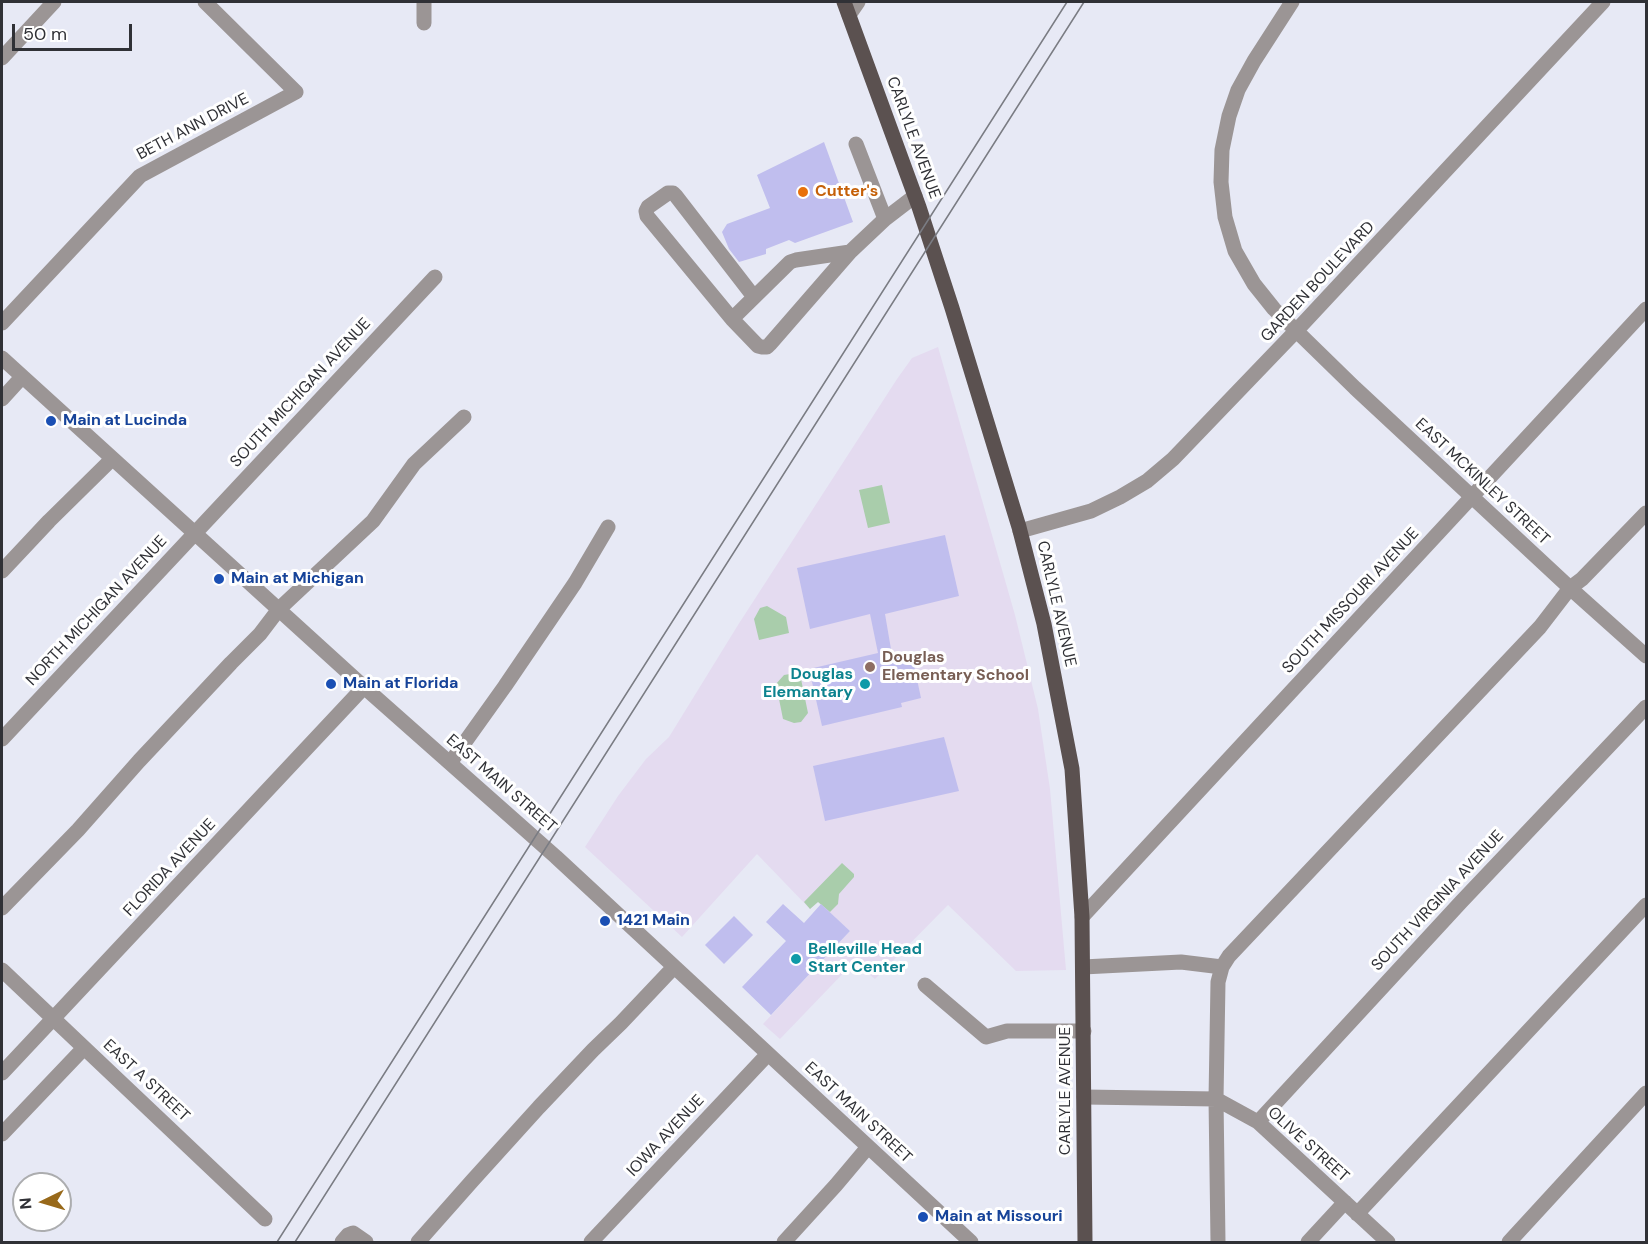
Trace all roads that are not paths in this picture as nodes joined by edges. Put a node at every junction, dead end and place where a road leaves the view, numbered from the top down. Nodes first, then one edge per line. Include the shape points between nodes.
1 (54, 2) edge
2 (205, 2) edge
3 (424, 2) edge
4 (1292, 2) edge
5 (1603, 2) edge
6 (850, 6) edge
7 (424, 23) dead end
8 (2, 58) edge
9 (856, 144) dead end
10 (915, 196) junction
11 (885, 219) junction
12 (850, 252) junction
13 (435, 277) dead end
14 (754, 297) junction
15 (1647, 309) edge
16 (732, 319) junction
17 (2, 323) edge
18 (1296, 331) junction
19 (2, 358) edge
20 (22, 377) junction
21 (2, 399) edge
22 (464, 417) dead end
23 (112, 459) junction
24 (1472, 497) junction
25 (1647, 513) edge
26 (608, 527) dead end
27 (1020, 531) junction
28 (194, 533) junction
29 (2, 571) edge
30 (1570, 588) junction
31 (279, 609) junction
32 (1647, 656) edge
33 (364, 687) junction
34 (1647, 707) edge
35 (2, 739) edge
36 (450, 763) junction
37 (1647, 905) edge
38 (2, 908) edge
39 (1082, 917) junction
40 (674, 967) junction
41 (1083, 967) junction
42 (1222, 967) junction
43 (2, 970) edge
44 (925, 985) dead end
45 (53, 1019) junction
46 (1084, 1031) junction
47 (84, 1048) junction
48 (768, 1054) junction
49 (2, 1073) edge
50 (1647, 1093) edge
51 (1084, 1097) junction
52 (1216, 1099) junction
53 (1258, 1122) junction
54 (2, 1133) edge
55 (868, 1147) junction
56 (1345, 1202) junction
57 (1357, 1214) junction
58 (265, 1218) dead end
59 (960, 1239) edge
60 (342, 1242) edge
61 (366, 1242) edge
62 (418, 1242) edge
63 (591, 1242) edge
64 (784, 1242) edge
65 (1085, 1242) edge
66 (1218, 1242) edge
67 (1308, 1242) edge
68 (1388, 1242) edge
69 (1509, 1242) edge

1 - 8 street
2 - 17 street, BETH ANN DRIVE via 296,92 140,176
3 - 7 street
4 - 18 street, EAST MCKINLEY STREET via 1238,90 1222,150 1221,182 1225,217 1235,251 1254,284
5 - 18 street, GARDEN BOULEVARD
6 - 10 main road, CARLYLE AVENUE
9 - 11 street
10 - 11 street
10 - 27 main road, CARLYLE AVENUE
11 - 12 street
12 - 14 street via 790,262
12 - 16 street via 767,347 758,346
13 - 28 street, SOUTH MICHIGAN AVENUE
14 - 16 street
14 - 16 street via 673,193 648,207 647,216
15 - 24 street, SOUTH MISSOURI AVENUE
18 - 24 street, EAST MCKINLEY STREET
18 - 27 street, GARDEN BOULEVARD via 1147,481 1092,511
19 - 20 street, EAST MAIN STREET
20 - 21 street
20 - 23 street, EAST MAIN STREET
22 - 31 street via 414,464 373,521
23 - 28 street, EAST MAIN STREET
23 - 29 street
24 - 30 street, EAST MCKINLEY STREET
24 - 39 street, SOUTH MISSOURI AVENUE
25 - 30 street
26 - 36 street via 575,583
27 - 39 main road, CARLYLE AVENUE via 1042,615 1072,769
28 - 31 street, EAST MAIN STREET
28 - 35 street, NORTH MICHIGAN AVENUE
30 - 32 street, EAST MCKINLEY STREET
30 - 42 street via 1539,627
31 - 33 street, EAST MAIN STREET
31 - 38 street via 260,634
33 - 36 street, EAST MAIN STREET
33 - 45 street, FLORIDA AVENUE
34 - 53 street, SOUTH VIRGINIA AVENUE
36 - 40 street, EAST MAIN STREET
37 - 57 street
39 - 41 main road, CARLYLE AVENUE
40 - 48 street, EAST MAIN STREET
40 - 62 street via 471,1180
41 - 42 street via 1181,962
41 - 46 main road, CARLYLE AVENUE
42 - 52 street via 1218,982
43 - 45 street, EAST A STREET
44 - 46 street via 986,1037 1007,1031
45 - 47 street, EAST A STREET
45 - 49 street, FLORIDA AVENUE
46 - 51 main road, CARLYLE AVENUE
47 - 54 street
47 - 58 street, EAST A STREET
48 - 55 street, EAST MAIN STREET
48 - 63 street, IOWA AVENUE
50 - 69 street
51 - 52 street, OLIVE STREET
51 - 65 main road, CARLYLE AVENUE
52 - 53 street, OLIVE STREET
52 - 66 street
53 - 56 street, OLIVE STREET
55 - 59 street, EAST MAIN STREET
55 - 64 street
56 - 57 street, OLIVE STREET
56 - 67 street
57 - 68 street, OLIVE STREET
60 - 61 street via 353,1233

